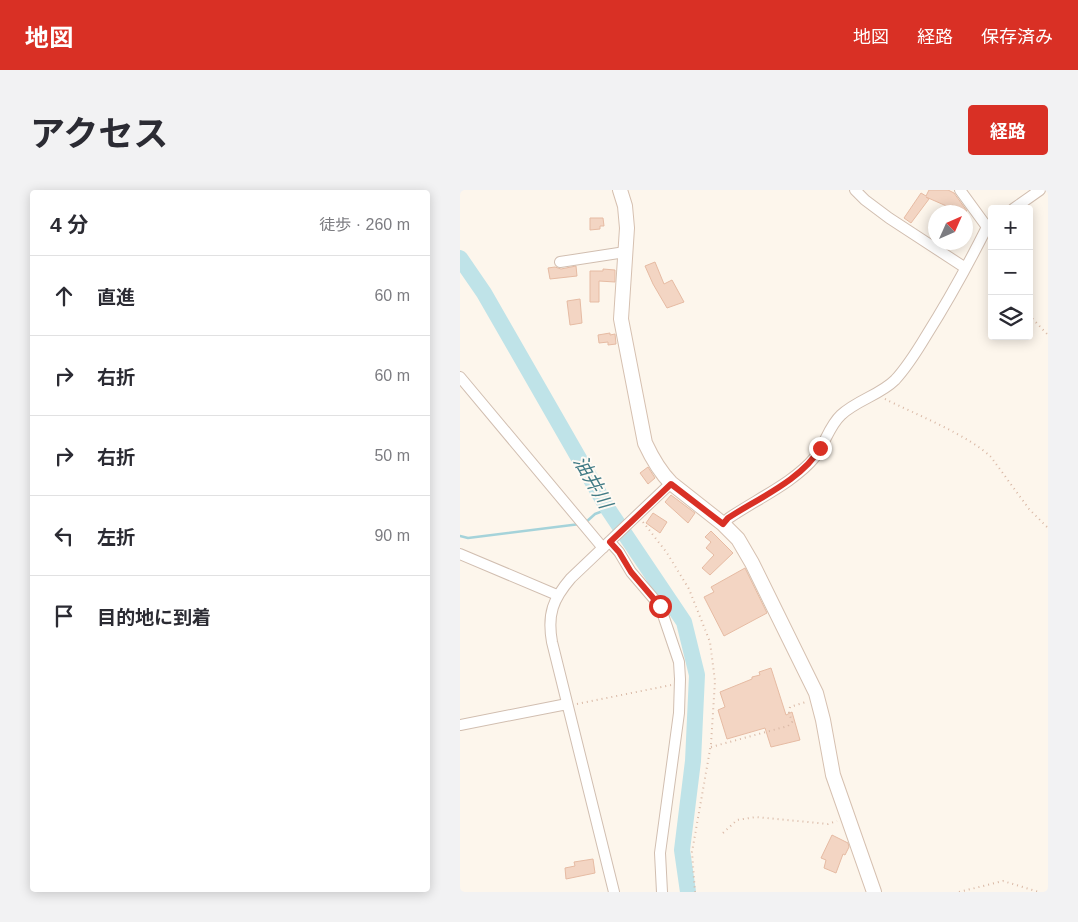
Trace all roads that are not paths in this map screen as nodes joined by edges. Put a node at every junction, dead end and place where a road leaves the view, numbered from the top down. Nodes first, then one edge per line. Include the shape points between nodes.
1 (620, 190) edge
2 (855, 190) edge
3 (960, 190) edge
4 (1040, 190) edge
5 (1019, 205) edge
6 (988, 224) edge
7 (988, 227) edge
8 (625, 252) junction
9 (560, 262) dead end
10 (964, 268) junction
11 (460, 376) edge
12 (671, 484) junction
13 (723, 524) junction
14 (610, 541) junction
15 (460, 554) edge
16 (557, 595) junction
17 (567, 705) junction
18 (460, 725) edge
19 (614, 892) edge
20 (662, 892) edge
21 (874, 892) edge

1 - 8 street via 627,228
2 - 10 street via 889,218
3 - 6 street
4 - 5 street
7 - 10 street
8 - 9 street
8 - 12 street via 621,320 629,365 645,443 652,460
10 - 13 street via 937,319 894,381 837,419 815,456 798,472
11 - 14 street via 583,524
12 - 13 street
12 - 14 street
13 - 21 street via 738,539 752,563 817,698 833,775
14 - 16 street
14 - 20 street via 660,606 679,662 679,714 660,853
15 - 16 street
16 - 17 street via 550,632
17 - 18 street
17 - 19 street

